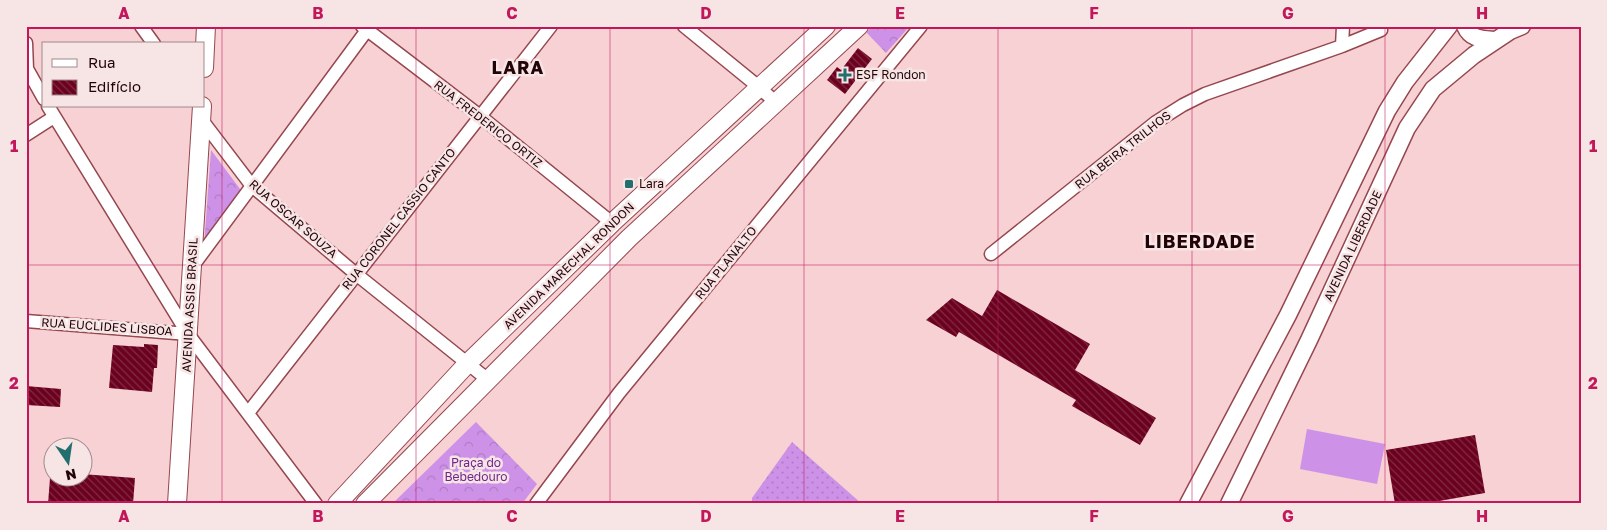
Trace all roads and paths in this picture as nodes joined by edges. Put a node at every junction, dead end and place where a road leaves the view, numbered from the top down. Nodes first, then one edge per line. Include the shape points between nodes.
1 (141, 26) edge
2 (206, 26) edge
3 (551, 26) edge
4 (684, 26) edge
5 (826, 26) edge
6 (859, 26) edge
7 (921, 26) edge
8 (1343, 26) edge
9 (1449, 26) edge
10 (1465, 26) edge
11 (1522, 26) edge
12 (366, 28) edge
13 (1381, 30) dead end
14 (1496, 40) junction
15 (153, 42) edge
16 (26, 43) edge
17 (1342, 46) junction
18 (205, 47) edge
19 (27, 68) edge
20 (760, 88) junction
21 (42, 95) edge
22 (776, 103) junction
23 (51, 112) edge
24 (201, 112) edge
25 (480, 116) junction
26 (26, 135) edge
27 (252, 186) junction
28 (612, 224) junction
29 (992, 254) dead end
30 (192, 267) junction
31 (356, 274) junction
32 (26, 321) edge
33 (188, 334) junction
34 (468, 363) junction
35 (487, 379) junction
36 (248, 413) junction
37 (177, 504) edge
38 (316, 504) edge
39 (337, 504) edge
40 (366, 504) edge
41 (536, 504) edge
42 (1188, 504) edge
43 (1229, 504) edge

1 - 15 street
2 - 18 main road
3 - 25 street, RUA CORONEL CASSIO CANTO
4 - 20 street
5 - 20 main road, AVENIDA MARECHAL RONDON
6 - 22 main road, AVENIDA MARECHAL RONDON
7 - 41 street, RUA PLANALTO via 619,393
8 - 17 street
9 - 42 street via 1405,82 1387,111 1288,315
10 - 14 street via 1474,37
11 - 14 street, AVENIDA LIBERDADE
12 - 25 street, RUA FREDERICO ORTIZ
12 - 27 street
13 - 17 street, RUA BEIRA TRILHOS
14 - 43 street, AVENIDA LIBERDADE via 1433,89 1407,128
16 - 19 street
17 - 29 street, RUA BEIRA TRILHOS via 1205,94 1183,105 1156,122
19 - 21 street
20 - 22 street
20 - 28 main road, AVENIDA MARECHAL RONDON
22 - 35 main road, AVENIDA MARECHAL RONDON via 629,238
23 - 26 street
23 - 33 street
24 - 27 street, RUA OSCAR SOUZA
24 - 30 main road, AVENIDA ASSIS BRASIL
25 - 28 street, RUA FREDERICO ORTIZ
25 - 31 street, RUA CORONEL CASSIO CANTO
27 - 30 street
27 - 31 street, RUA OSCAR SOUZA
28 - 34 main road, AVENIDA MARECHAL RONDON
30 - 33 main road, AVENIDA ASSIS BRASIL
31 - 34 street, RUA OSCAR SOUZA
31 - 36 street, RUA CORONEL CASSIO CANTO
32 - 33 street, RUA EUCLIDES LISBOA
33 - 36 street
33 - 37 main road, AVENIDA ASSIS BRASIL
34 - 35 street
34 - 39 main road, AVENIDA MARECHAL RONDON
35 - 40 main road, AVENIDA MARECHAL RONDON
36 - 38 street

